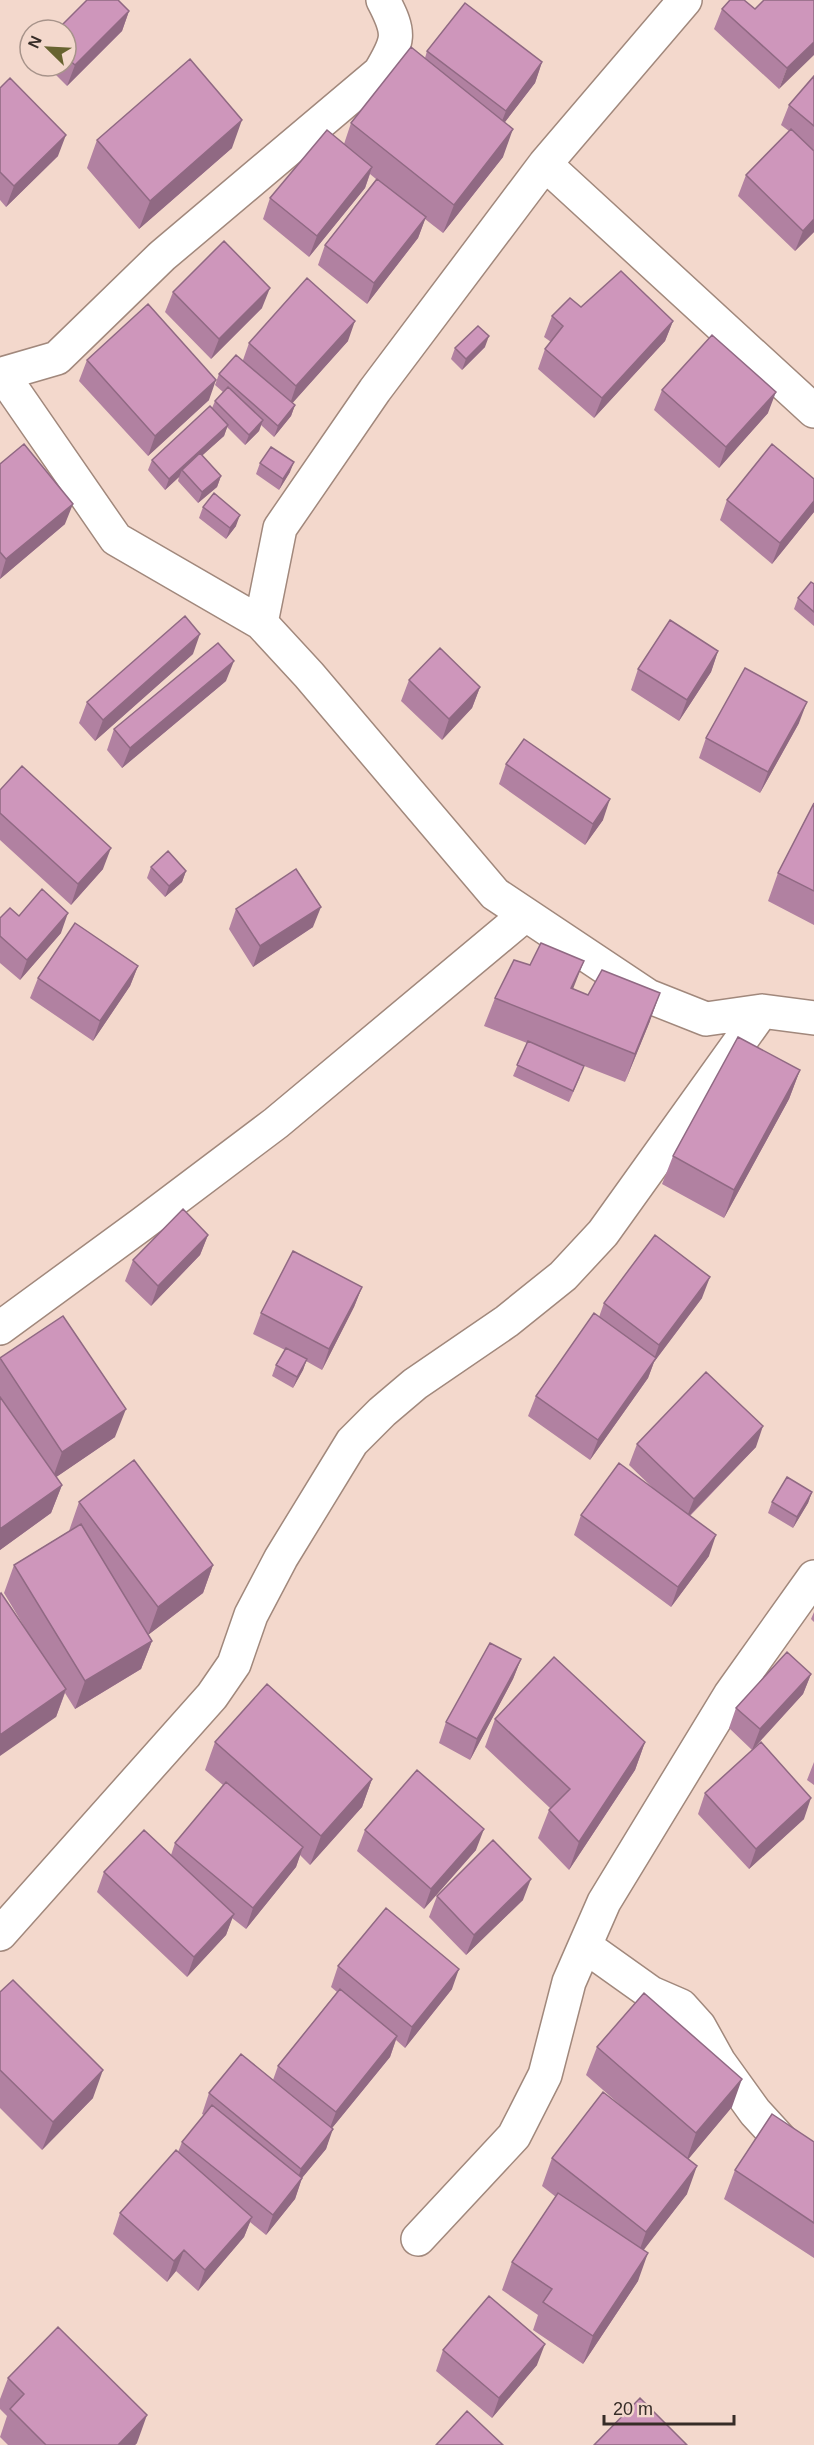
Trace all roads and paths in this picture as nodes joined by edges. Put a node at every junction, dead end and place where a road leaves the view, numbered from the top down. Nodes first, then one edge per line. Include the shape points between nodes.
1 (383, 0) edge
2 (685, 0) edge
3 (545, 164) junction
4 (1, 376) edge
5 (814, 411) edge
6 (261, 622) junction
7 (525, 915) junction
8 (762, 1011) junction
9 (814, 1018) edge
10 (0, 1328) edge
11 (814, 1577) edge
12 (0, 1934) edge
13 (585, 1946) junction
14 (814, 2169) edge
15 (418, 2239) dead end

1 - 4 street via 395,27 395,46 380,72 162,256 57,358
2 - 3 street
3 - 5 street
3 - 6 street via 375,390 280,528
4 - 6 street via 116,539
6 - 7 street via 495,894
7 - 8 street via 648,996 706,1019
7 - 10 street via 276,1123
8 - 9 street
8 - 12 street via 603,1233 563,1276 507,1321 415,1384 352,1442 281,1558 251,1615 234,1664 212,1696
11 - 13 street via 730,1695 604,1902
13 - 14 street via 651,1993 681,2006 699,2026 755,2112 797,2158
13 - 15 street via 569,1982 544,2075 514,2136

